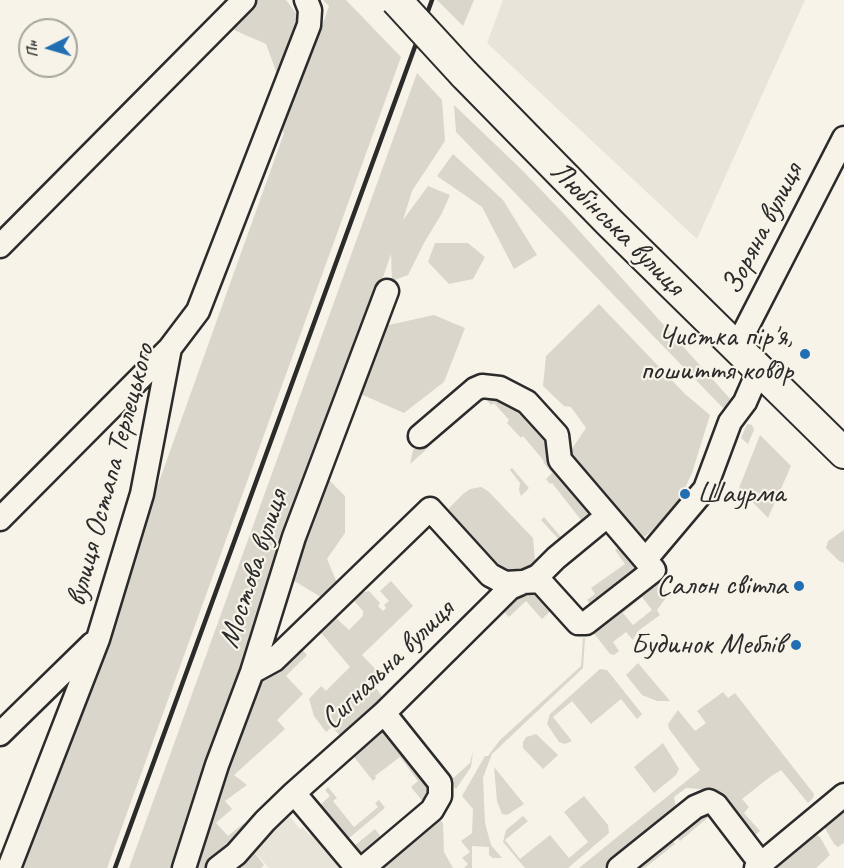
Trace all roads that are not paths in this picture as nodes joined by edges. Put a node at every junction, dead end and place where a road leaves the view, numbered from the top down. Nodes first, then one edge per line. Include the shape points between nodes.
1 (244, 0) edge
2 (306, 0) edge
3 (396, 0) edge
4 (844, 138) edge
5 (0, 246) edge
6 (387, 291) dead end
7 (170, 348) junction
8 (736, 348) junction
9 (759, 370) junction
10 (420, 436) dead end
11 (844, 453) edge
12 (607, 516) junction
13 (0, 519) edge
14 (646, 559) junction
15 (527, 581) junction
16 (98, 639) junction
17 (252, 672) junction
18 (384, 713) junction
19 (0, 734) edge
20 (294, 793) junction
21 (844, 795) edge
22 (759, 866) edge
23 (9, 868) edge
24 (184, 868) edge
25 (218, 868) edge
26 (357, 868) edge
27 (366, 868) edge
28 (619, 868) edge

1 - 5 street
2 - 7 street, вулиця Остапа Терлецького via 309,25 198,311
3 - 8 main road, Любінська вулиця, bridge
4 - 8 street, Зоряна вулиця
6 - 17 street, Мостова вулиця via 294,537
7 - 13 street
7 - 16 street, вулиця Остапа Терлецького via 142,494
8 - 9 main road, Любінська вулиця
9 - 11 main road, Любінська вулиця
9 - 14 street via 745,402 730,422 705,489
10 - 12 street via 475,389 500,388 527,402 557,435 560,460
12 - 14 street
12 - 15 street, Сигнальна вулиця via 538,576
14 - 15 street via 654,570 586,623 578,623 540,581
15 - 17 street via 505,583 490,575 430,509 274,660
15 - 18 street, Сигнальна вулиця via 510,588
16 - 19 street
16 - 23 street, вулиця Остапа Терлецького
17 - 24 street, Мостова вулиця
18 - 20 street, Сигнальна вулиця
18 - 27 street via 440,783 440,796 432,810
20 - 25 street, Сигнальна вулиця
20 - 26 street
21 - 22 street
22 - 28 street via 716,805 709,801 695,807

